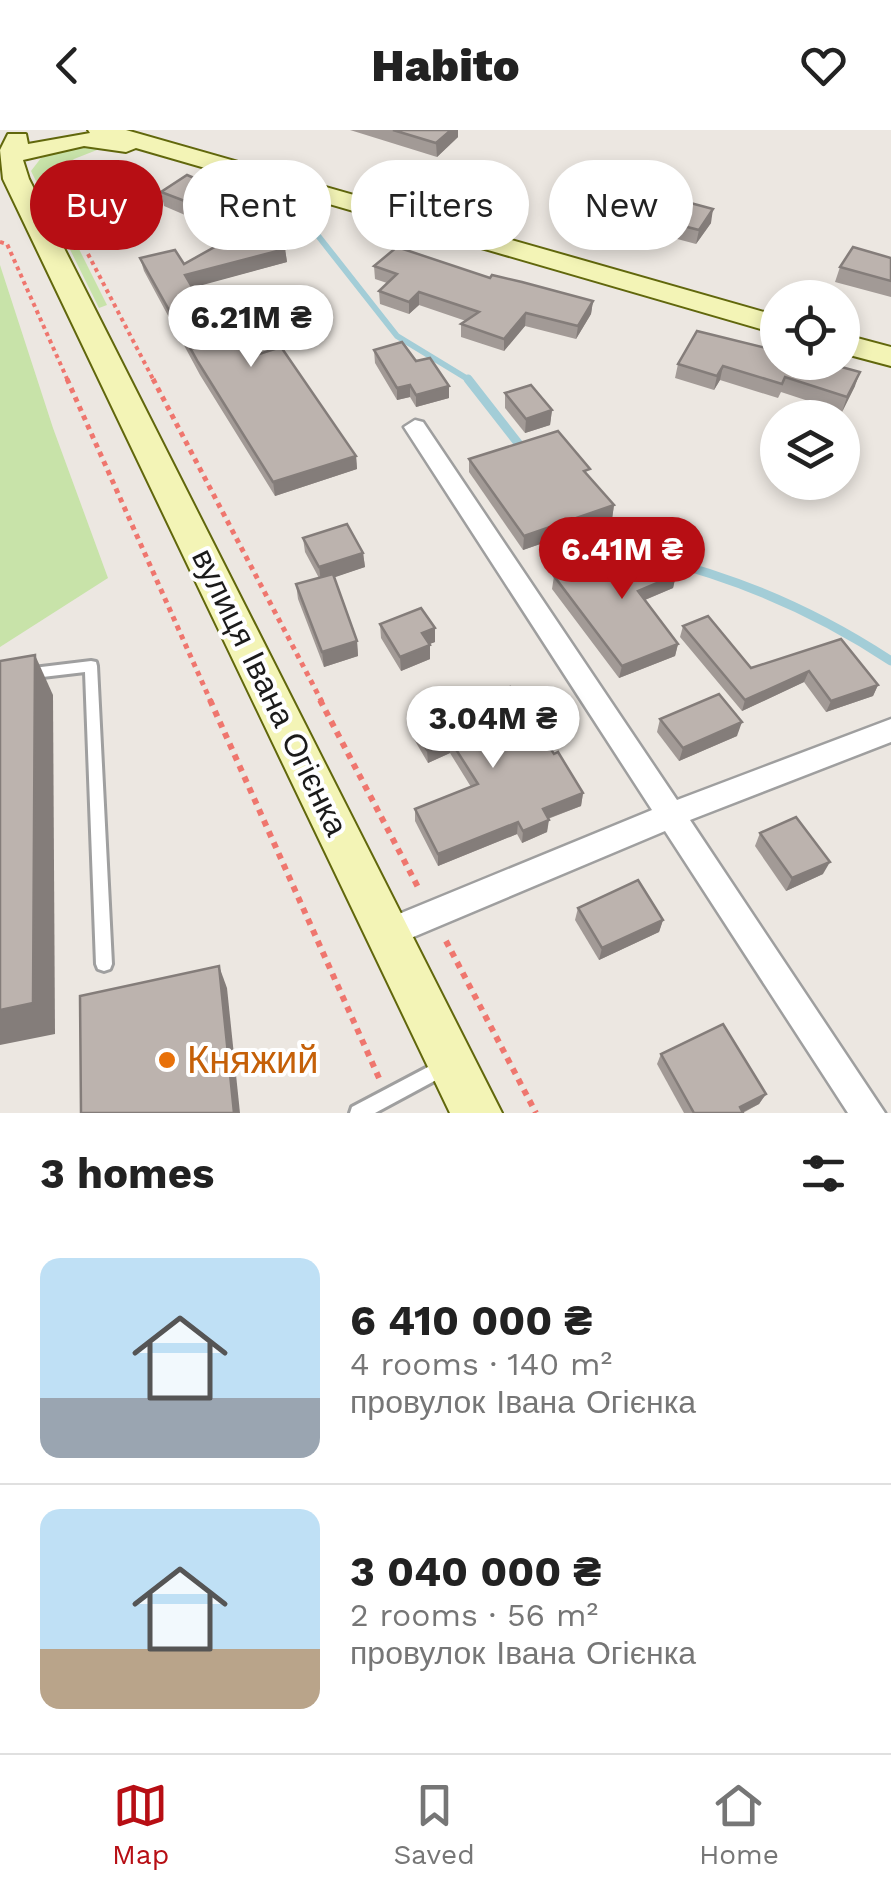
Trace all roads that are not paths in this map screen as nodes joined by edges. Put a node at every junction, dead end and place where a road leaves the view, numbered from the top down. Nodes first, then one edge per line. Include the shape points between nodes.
1 (100, 130) edge
2 (10, 146) edge
3 (158, 150) junction
4 (0, 210) edge
5 (75, 261) junction
6 (760, 320) edge
7 (860, 348) edge
8 (891, 357) edge
9 (415, 427) dead end
10 (0, 677) edge
11 (891, 730) edge
12 (672, 815) junction
13 (388, 933) junction
14 (104, 964) dead end
15 (452, 1063) junction
16 (358, 1113) edge
17 (476, 1113) edge
18 (868, 1113) edge

1 - 3 street
2 - 3 street via 84,139
2 - 5 street, вулиця Івана Огієнка via 16,179
3 - 6 street
4 - 5 street
5 - 13 street, вулиця Івана Огієнка
7 - 8 street
9 - 12 street
10 - 14 lane via 91,666
11 - 12 street
12 - 13 street
12 - 18 street
13 - 15 street, вулиця Івана Огієнка
15 - 16 lane
15 - 17 street, вулиця Івана Огієнка

